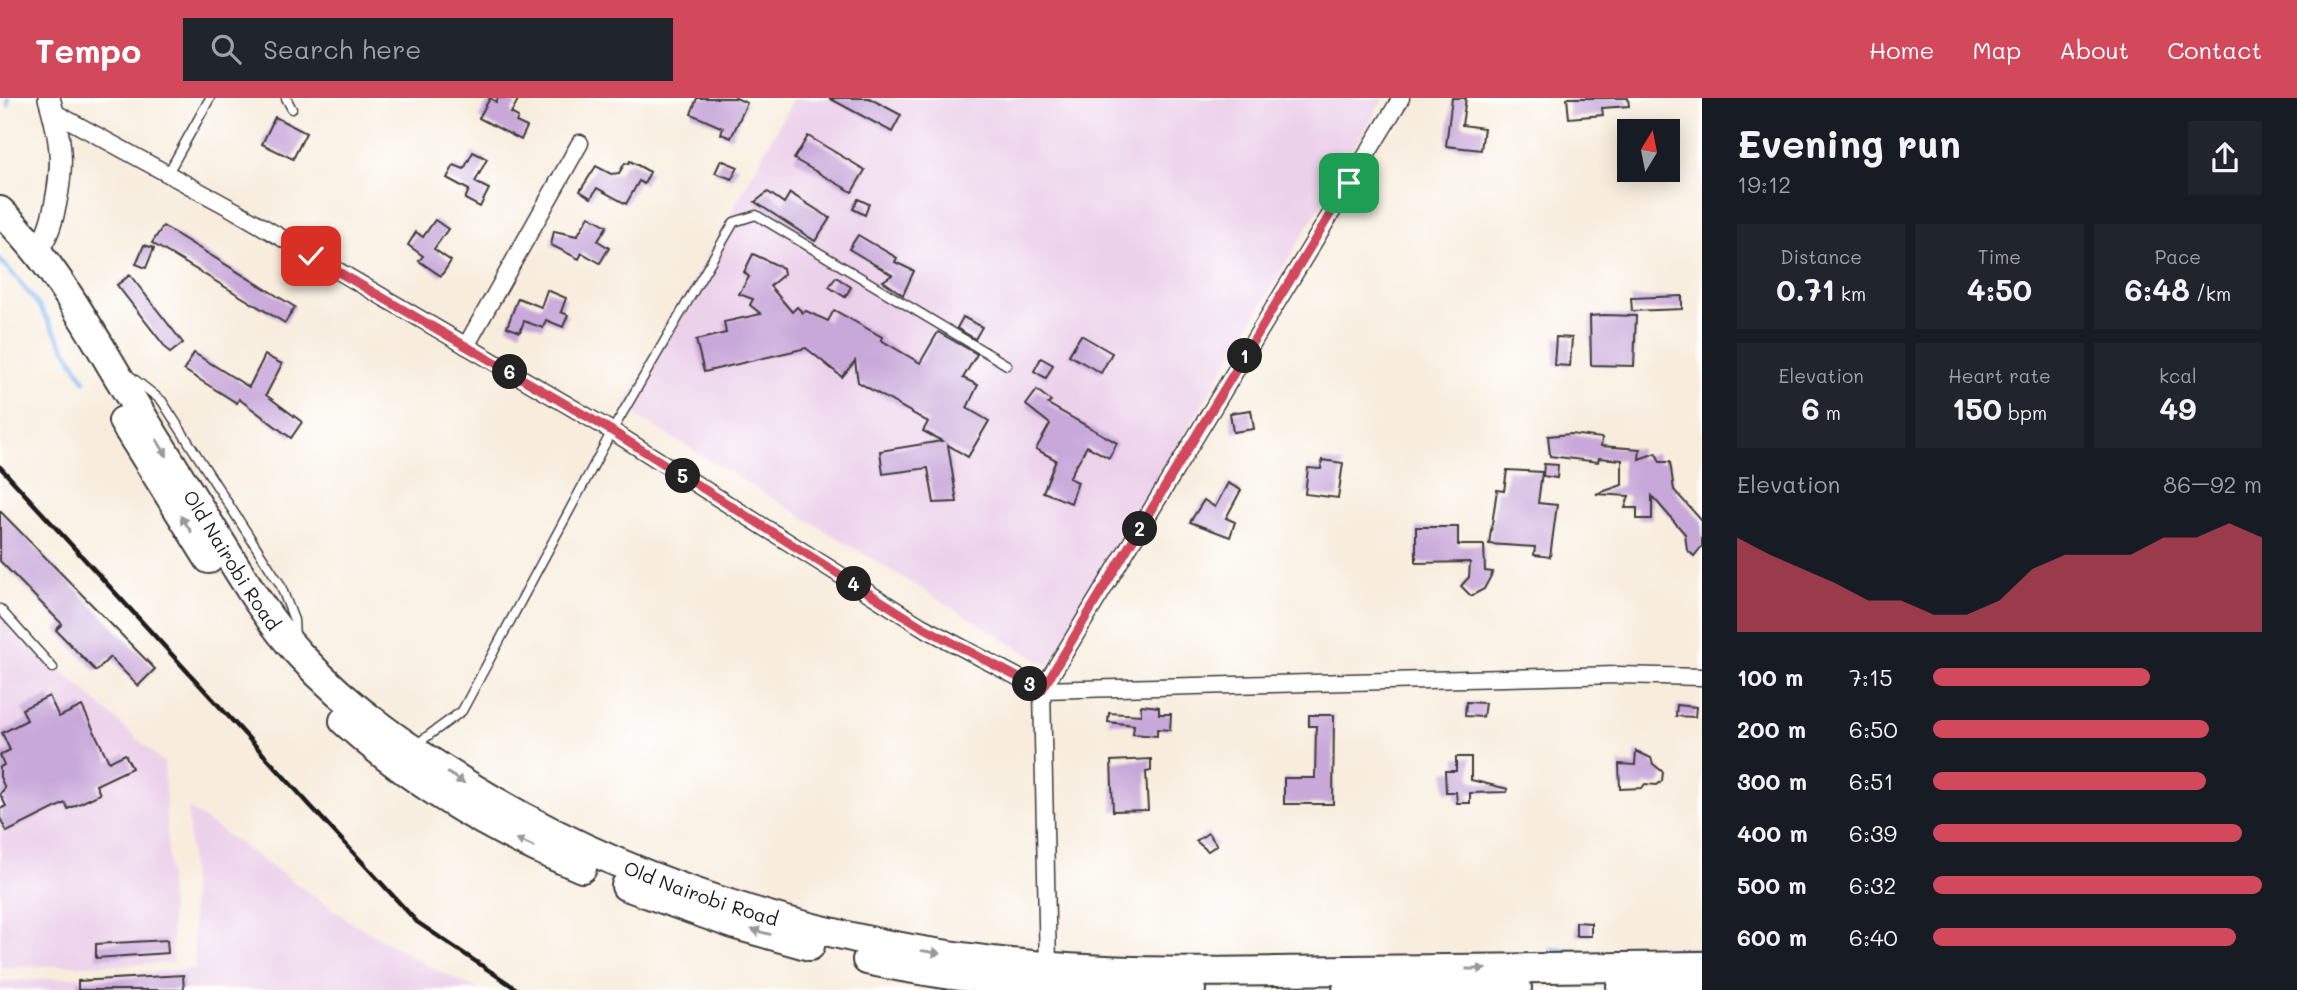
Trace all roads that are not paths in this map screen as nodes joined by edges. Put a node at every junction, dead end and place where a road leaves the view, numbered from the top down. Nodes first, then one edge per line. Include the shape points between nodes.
1 (210, 98) edge
2 (286, 98) edge
3 (1401, 98) edge
4 (51, 105) edge
5 (292, 109) dead end
6 (580, 143) dead end
7 (168, 173) junction
8 (0, 211) edge
9 (0, 237) edge
10 (35, 250) junction
11 (466, 346) junction
12 (1007, 365) dead end
13 (612, 431) junction
14 (0, 609) edge
15 (53, 668) dead end
16 (1702, 677) edge
17 (1042, 690) junction
18 (411, 749) junction
19 (1702, 966) edge
20 (1048, 967) junction
21 (1702, 986) edge
22 (1191, 990) edge
23 (1347, 990) edge

1 - 7 lane
2 - 5 lane
3 - 17 street
4 - 7 street
4 - 10 main road via 60,153 53,218 42,246
6 - 11 street
7 - 11 street
8 - 10 highway, Old Nairobi Road
22 -> 9 highway, Old Nairobi Road via 1053,988 952,976 854,957 665,901 542,851 449,803 373,747 291,670 234,597 171,501 39,283
10 - 18 highway, Old Nairobi Road via 82,316 244,579 296,651 349,704
11 - 13 street
12 - 13 lane via 756,215 734,222
13 - 17 street via 921,626
13 - 18 lane via 462,710
14 - 15 lane
16 - 17 street via 1617,675
17 - 20 street
18 -> 20 highway, Old Nairobi Road via 545,830 665,881 862,940
20 -> 19 highway, Old Nairobi Road via 1213,971
21 - 23 highway

